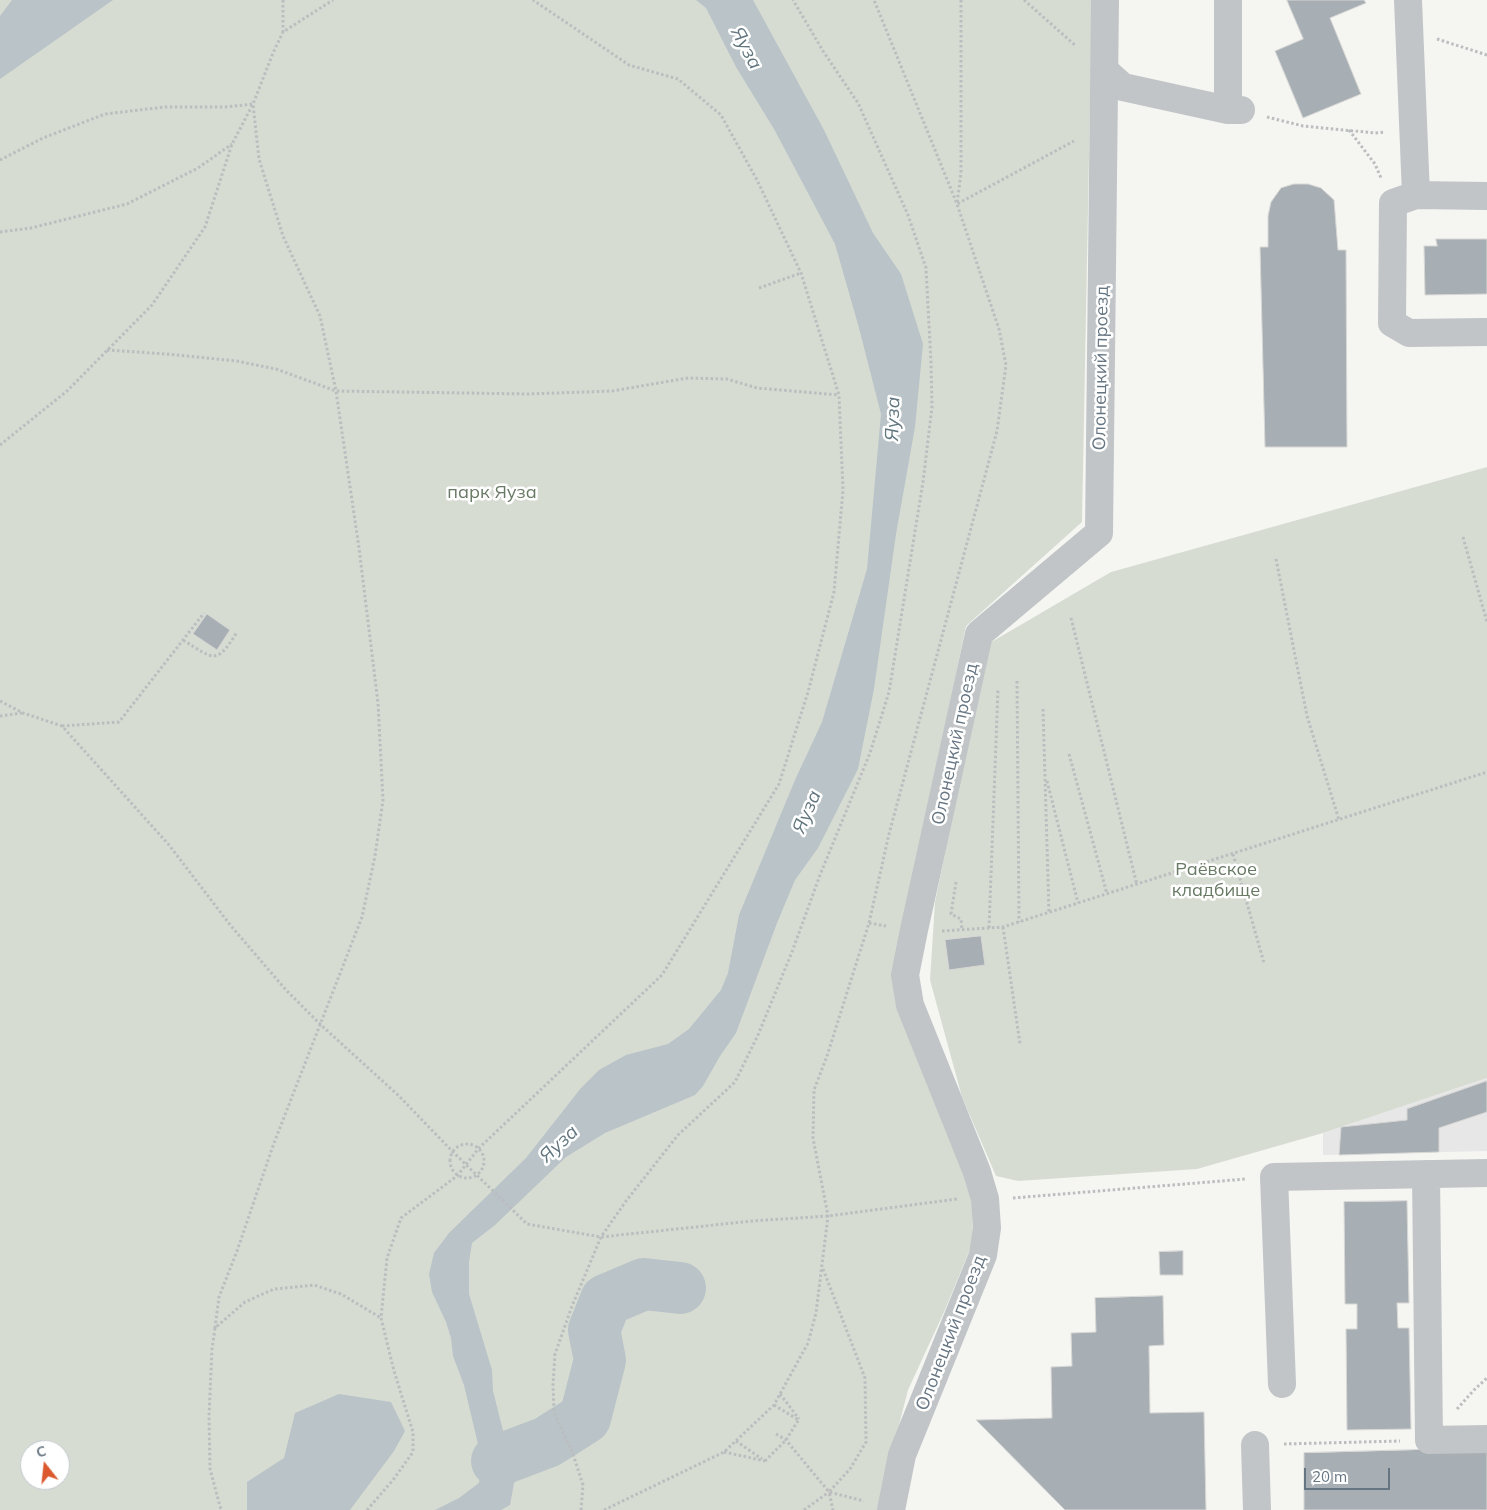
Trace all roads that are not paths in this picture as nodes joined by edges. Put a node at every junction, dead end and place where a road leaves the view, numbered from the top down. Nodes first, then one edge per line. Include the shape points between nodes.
1 (1105, 0) edge
2 (1228, 0) edge
3 (1408, 0) edge
4 (1104, 70) junction
5 (1487, 196) edge
6 (1404, 199) junction
7 (1487, 332) edge
8 (1487, 1173) edge
9 (1426, 1174) junction
10 (1282, 1384) dead end
11 (1487, 1439) edge
12 (1255, 1445) road end
13 (891, 1509) edge
14 (1257, 1510) edge

1 - 4 street, Олонецкий проезд
2 - 4 street via 1235,110 1123,87
3 - 6 street via 1413,129
4 - 13 street, Олонецкий проезд via 1099,533 979,634 905,975 910,1005 985,1199 987,1228 983,1255 902,1455
5 - 6 street
6 - 7 street via 1392,323 1409,333
8 - 9 street
9 - 10 street via 1274,1177
9 - 11 street via 1429,1440
12 - 14 street

